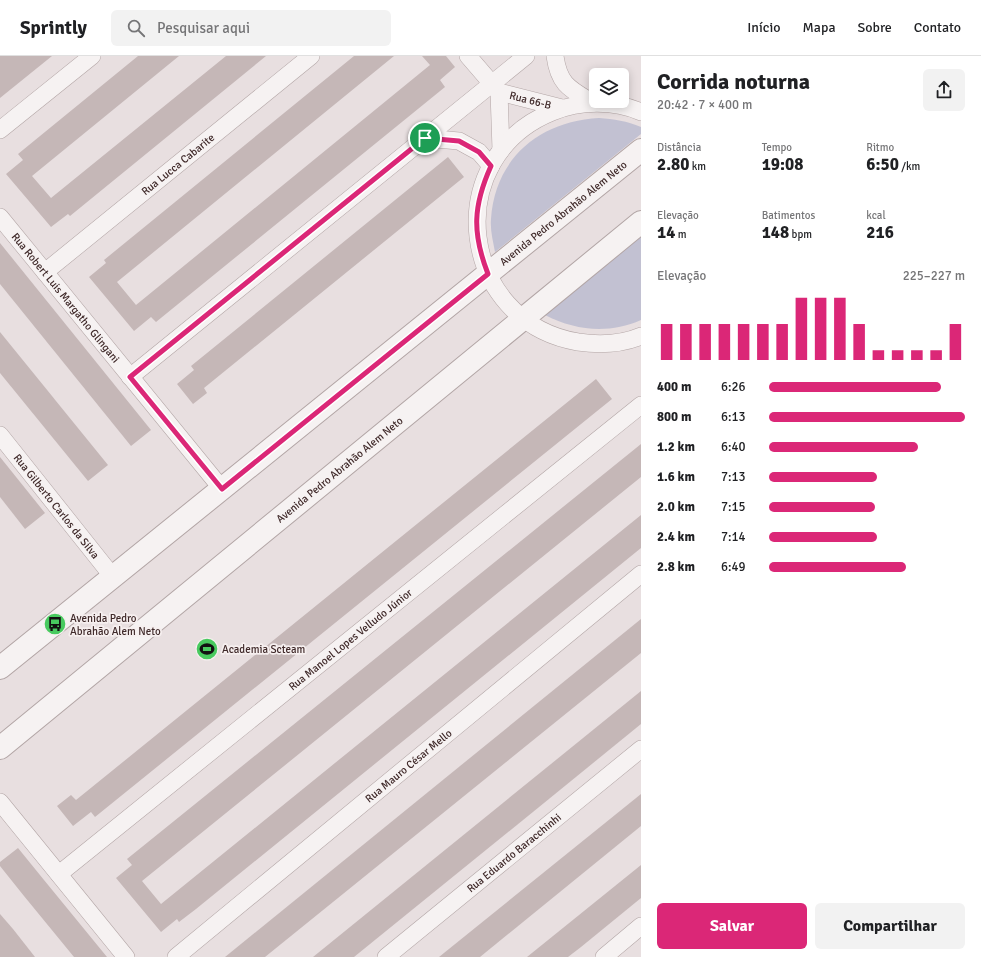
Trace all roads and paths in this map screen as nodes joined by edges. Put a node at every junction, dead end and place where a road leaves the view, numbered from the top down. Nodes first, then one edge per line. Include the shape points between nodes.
1 (92, 56) edge
2 (311, 56) edge
3 (468, 56) edge
4 (526, 56) edge
5 (555, 56) edge
6 (495, 88) junction
7 (589, 101) edge
8 (589, 104) edge
9 (562, 108) junction
10 (628, 108) edge
11 (641, 112) edge
12 (0, 130) edge
13 (425, 138) junction
14 (502, 150) junction
15 (641, 150) edge
16 (491, 166) junction
17 (0, 217) edge
18 (641, 222) edge
19 (45, 272) junction
20 (488, 274) junction
21 (523, 319) junction
22 (638, 340) edge
23 (130, 377) junction
24 (641, 405) edge
25 (0, 435) edge
26 (222, 489) junction
27 (641, 574) edge
28 (113, 577) junction
29 (2, 663) edge
30 (0, 748) edge
31 (641, 749) edge
32 (0, 802) edge
33 (59, 874) junction
34 (641, 926) edge
35 (126, 957) edge
36 (176, 957) edge
37 (386, 957) edge
38 (604, 957) edge

1 - 12 street
2 - 19 street, Rua Lucca Cabarite
3 - 6 street
4 - 6 street
5 - 7 street via 558,72 568,88
6 - 9 street, Rua 66-B
6 - 13 street
6 - 14 street, Rua 66-B
8 - 9 street
9 - 14 street via 529,125 514,136
10 - 11 street
13 - 16 street via 459,141 479,152
13 - 23 street
14 - 16 street
15 - 20 street, Avenida Pedro Abrahão Alem Neto
16 - 20 street via 484,183 476,220 477,238
17 - 19 street, Rua Robert Luis Margatho Glingani
18 - 21 street, Avenida Pedro Abrahão Alem Neto
19 - 23 street, Rua Robert Luis Margatho Glingani
20 - 21 street via 503,298
20 - 26 street, Avenida Pedro Abrahão Alem Neto
21 - 22 street via 568,340 604,344
21 - 30 street, Avenida Pedro Abrahão Alem Neto
23 - 26 street, Rua Robert Luis Margatho Glingani
24 - 33 street, Rua Manoel Lopes Velludo Júnior
25 - 28 street, Rua Gilberto Carlos da Silva
26 - 28 street, Avenida Pedro Abrahão Alem Neto
27 - 36 street, Rua Mauro César Mello
28 - 29 street, Avenida Pedro Abrahão Alem Neto
31 - 37 street, Rua Eduardo Baracchinhi
32 - 33 street
33 - 35 street
34 - 38 street

